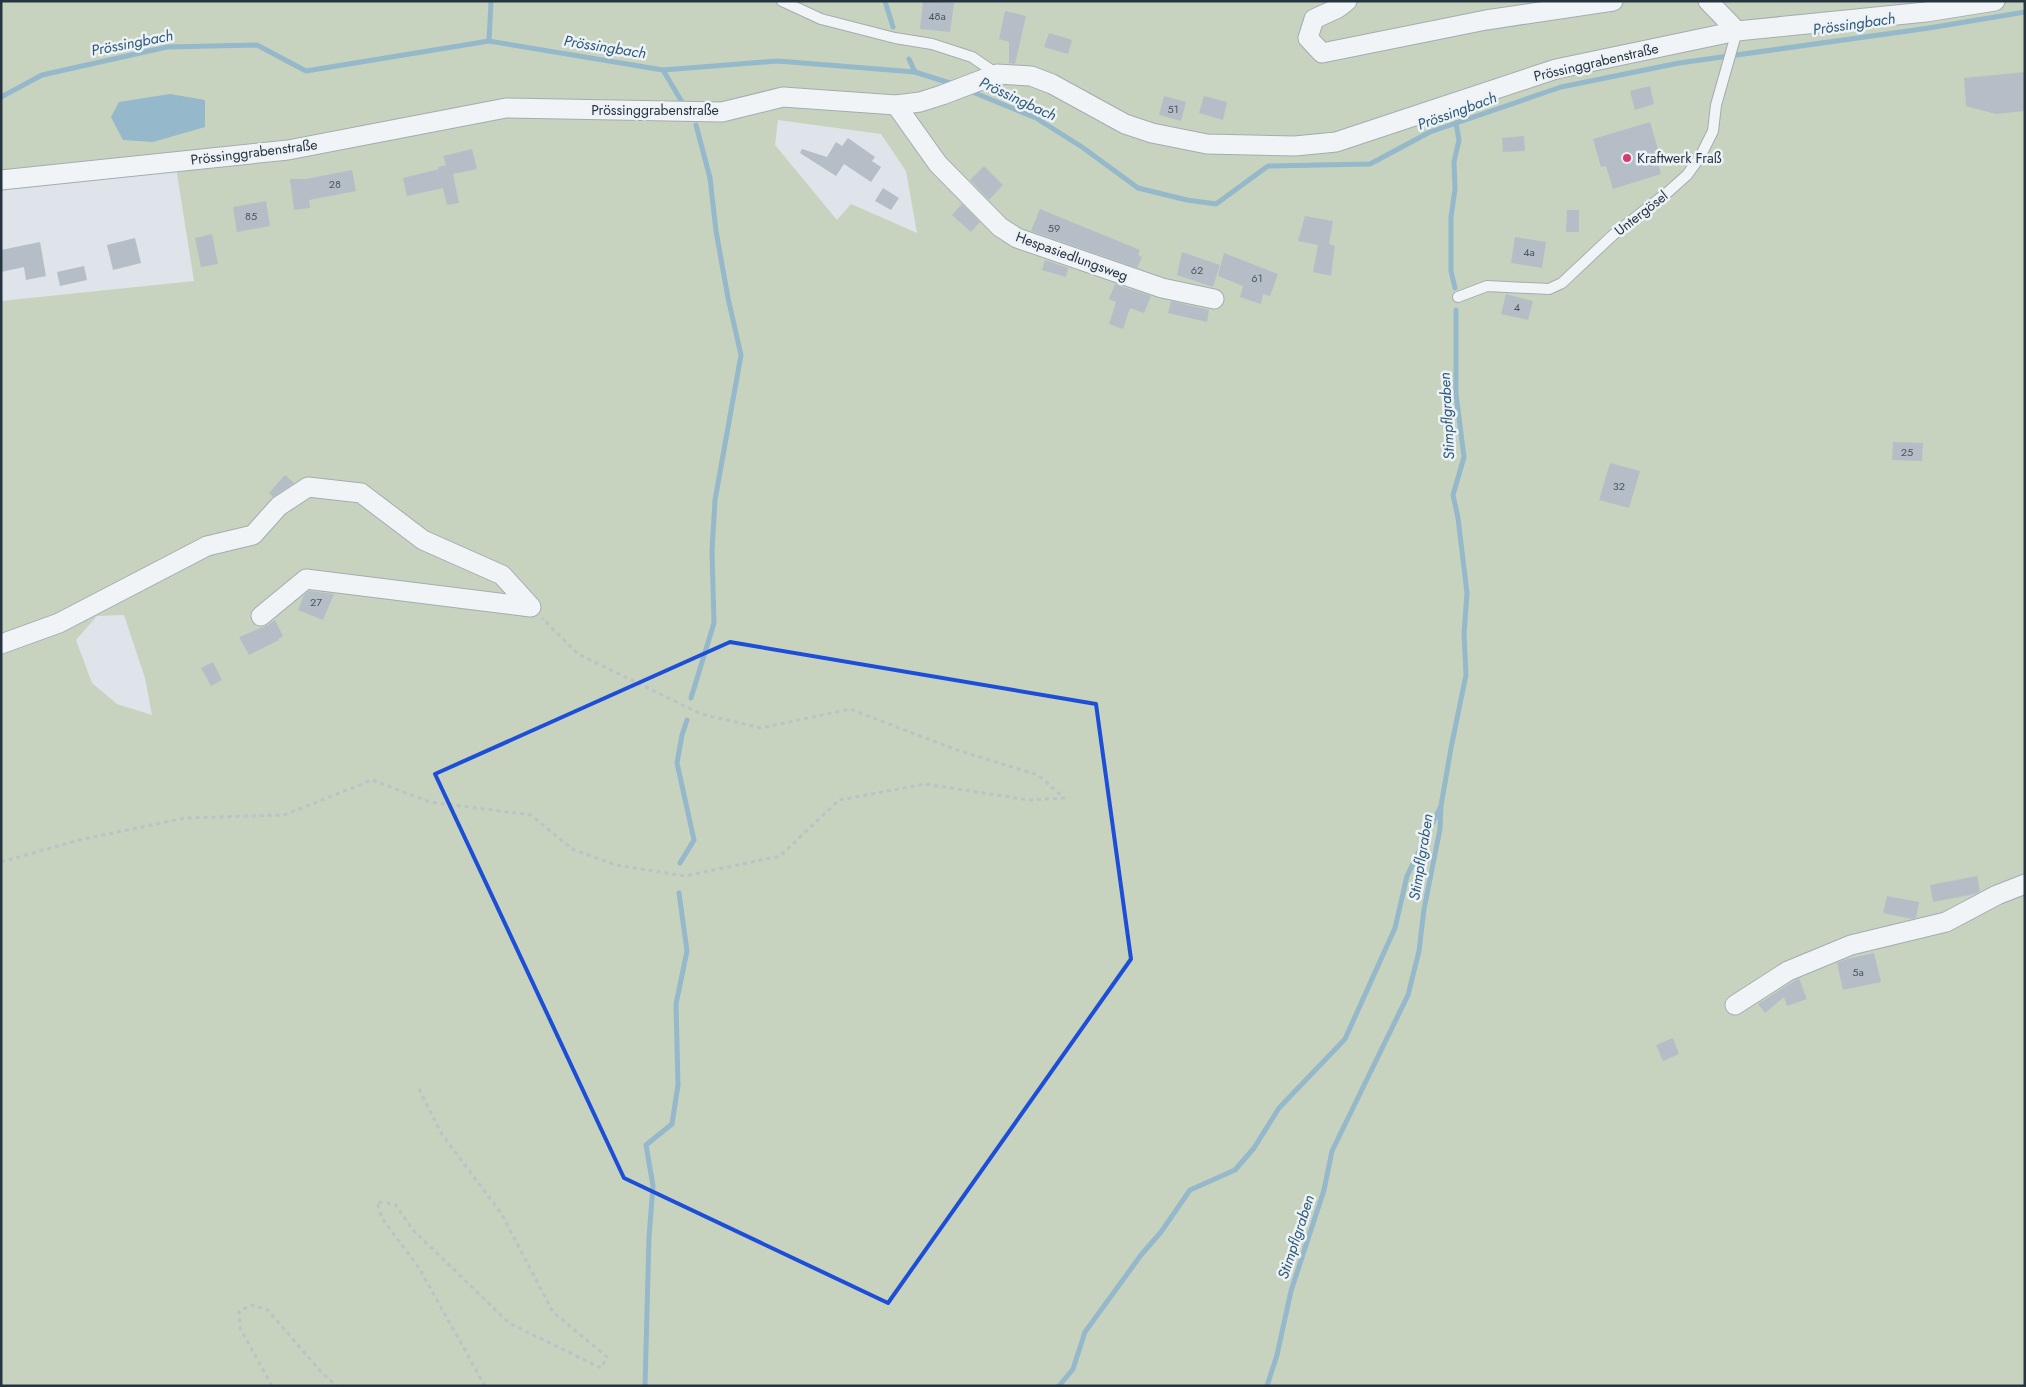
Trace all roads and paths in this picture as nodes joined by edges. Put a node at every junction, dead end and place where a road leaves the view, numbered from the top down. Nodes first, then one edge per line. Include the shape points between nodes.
1 (782, 1) edge
2 (1347, 1) edge
3 (1613, 1) edge
4 (1708, 1) edge
5 (1995, 1) edge
6 (1735, 38) junction
7 (997, 74) junction
8 (896, 104) junction
9 (1, 180) edge
10 (1458, 297) dead end
11 (1214, 299) dead end
12 (531, 607) junction
13 (261, 616) dead end
14 (1, 644) edge
15 (1, 862) edge
16 (2025, 884) edge
17 (1735, 1005) dead end
18 (419, 1090) dead end
19 (272, 1386) edge
20 (337, 1386) edge
21 (485, 1386) edge

1 - 7 lane via 820,18 972,56
2 - 3 street via 1314,19 1308,38 1322,53 1486,20
4 - 6 street
5 - 6 street, Prössinggrabenstraße
6 - 7 street, Prössinggrabenstraße via 1556,68 1336,142 1295,146 1207,144 1168,137 1125,124 1052,84 1030,76
6 - 10 lane, Untergösel via 1716,105 1713,131 1687,175 1613,235 1562,283 1549,289 1487,286
7 - 8 street, Prössinggrabenstraße via 920,102
8 - 9 street, Prössinggrabenstraße via 783,97 722,112 506,108 288,150
8 - 11 street, Hespasiedlungsweg via 938,164 1000,227 1017,238 1162,288
12 - 13 street via 306,579
12 - 14 street via 502,575 423,540 361,494 308,487 279,506 254,535 207,546 59,623
12 - 15 path via 578,654 701,714 761,728 850,709 954,749 1038,776 1064,798 1029,800 924,784 839,800 780,856 685,876 616,865 572,849 531,815 430,802 372,780 284,815 185,818 79,840
16 - 17 street via 1946,922 1851,945 1788,971
18 - 21 path via 441,1133 501,1213 553,1312 607,1357 601,1368 509,1323 413,1230 395,1204 377,1202 382,1218 419,1268
19 - 20 path via 240,1328 240,1311 252,1305 268,1310

